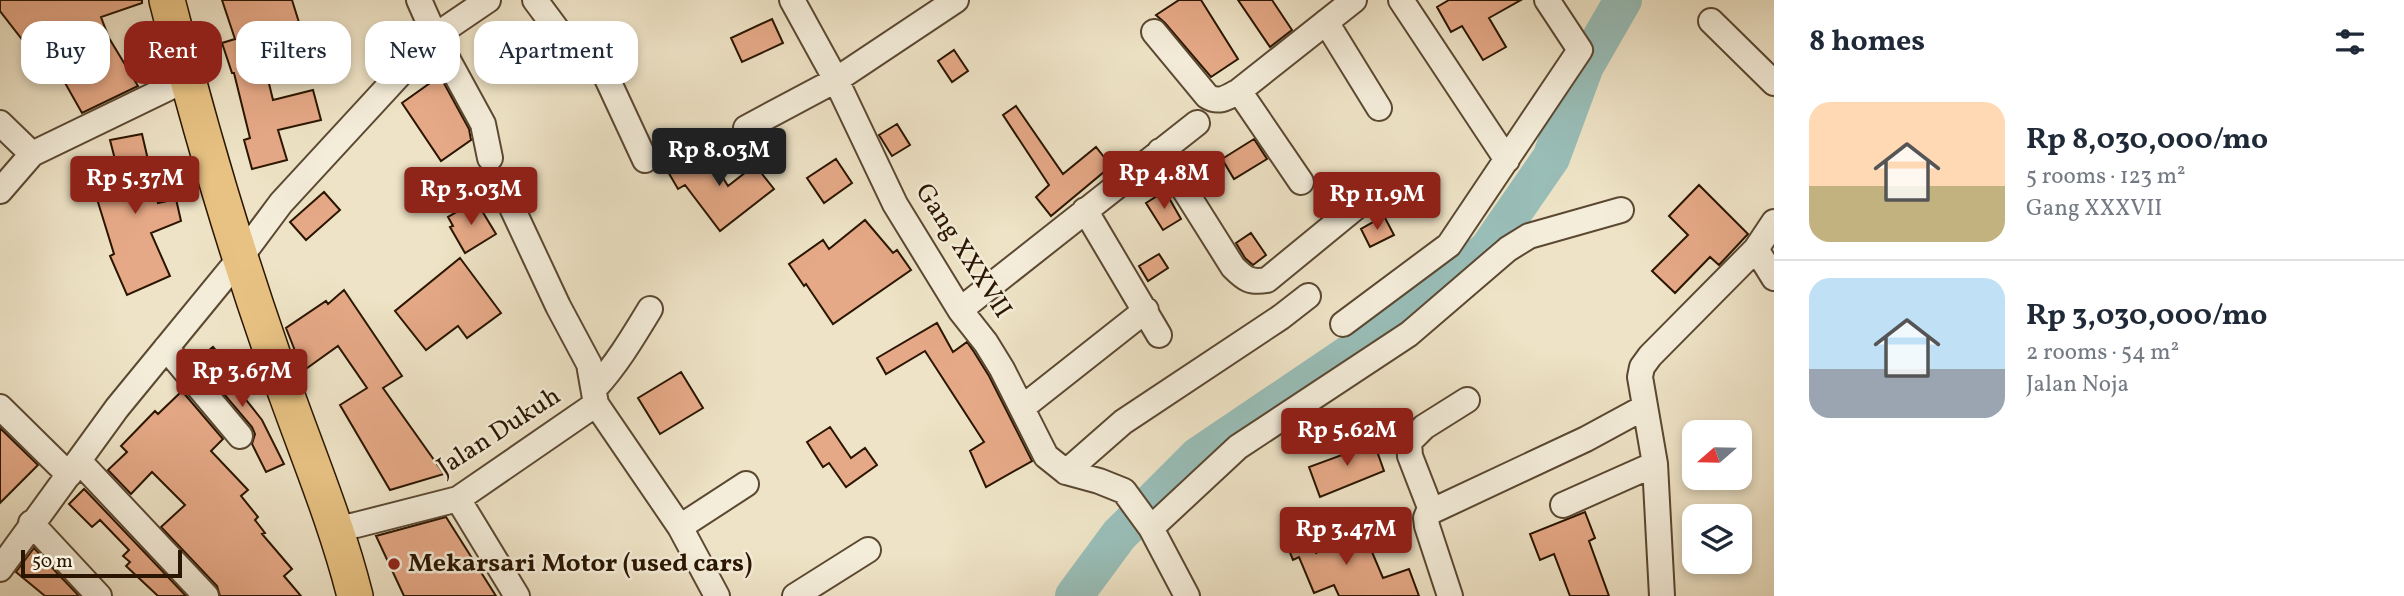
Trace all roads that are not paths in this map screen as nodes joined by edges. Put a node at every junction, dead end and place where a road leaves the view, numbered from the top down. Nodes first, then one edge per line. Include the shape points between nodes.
1 (167, 0) edge
2 (419, 0) edge
3 (488, 0) edge
4 (534, 0) edge
5 (792, 0) edge
6 (956, 0) edge
7 (1354, 0) edge
8 (1401, 0) edge
9 (1548, 0) edge
10 (172, 21) edge
11 (428, 21) edge
12 (458, 21) edge
13 (1326, 22) junction
14 (1711, 22) dead end
15 (1154, 32) dead end
16 (1772, 75) edge
17 (836, 80) junction
18 (460, 82) edge
19 (177, 84) edge
20 (189, 84) edge
21 (391, 84) edge
22 (1239, 91) junction
23 (1379, 108) dead end
24 (0, 123) edge
25 (1197, 123) dead end
26 (746, 128) dead end
27 (1160, 151) junction
28 (32, 154) junction
29 (489, 158) dead end
30 (645, 160) dead end
31 (1507, 160) junction
32 (500, 182) dead end
33 (1301, 182) dead end
34 (0, 191) edge
35 (1367, 198) dead end
36 (1085, 210) junction
37 (1621, 210) dead end
38 (1774, 222) edge
39 (248, 246) junction
40 (1756, 249) junction
41 (1774, 278) edge
42 (1308, 296) dead end
43 (650, 309) dead end
44 (960, 310) junction
45 (1146, 310) junction
46 (1343, 324) dead end
47 (1159, 335) dead end
48 (166, 348) junction
49 (595, 396) junction
50 (1467, 400) dead end
51 (0, 407) edge
52 (1023, 407) junction
53 (1645, 407) junction
54 (240, 436) dead end
55 (1655, 464) junction
56 (74, 468) junction
57 (1066, 472) junction
58 (746, 484) dead end
59 (458, 499) junction
60 (1563, 505) dead end
61 (1432, 510) junction
62 (31, 523) junction
63 (1149, 526) junction
64 (680, 527) junction
65 (335, 529) junction
66 (868, 550) dead end
67 (0, 569) edge
68 (99, 596) edge
69 (206, 596) edge
70 (355, 596) edge
71 (517, 596) edge
72 (717, 596) edge
73 (795, 596) edge
74 (1187, 596) edge
75 (1450, 596) edge
76 (1662, 596) edge

1 - 10 highway
2 - 11 street
3 - 12 street
4 - 30 street via 570,47 589,56 605,75
5 - 17 street, Gang XXXVII
6 - 17 street
7 - 13 street
8 - 31 street
9 - 31 street via 1580,50
13 - 22 street
13 - 23 street
14 - 16 street
15 - 22 street via 1214,101
17 - 26 street
17 - 44 street, Gang XXXVII via 895,204
18 - 29 street via 483,124
19 - 28 street
20 - 39 highway
21 - 39 street via 281,203
22 - 33 street
24 - 28 street
25 - 27 street
27 - 35 street via 1233,267 1252,283 1267,280
27 - 36 street
28 - 34 street
31 - 46 street via 1449,245
32 - 49 street via 589,364
36 - 44 street
36 - 45 street
37 - 63 street via 1529,236 1508,249 1409,334 1238,447
38 - 40 street
39 - 48 street
39 - 65 highway
40 - 41 street
40 - 53 street via 1642,367
42 - 57 street via 1123,422
43 - 49 street
44 - 52 street, Gang XXXVII via 986,343
45 - 47 street
45 - 52 street
48 - 54 street
48 - 56 street
49 - 59 street, Jalan Dukuh
49 - 64 street, Jalan Dukuh
50 - 61 street via 1409,442 1410,456
51 - 56 street
52 - 57 street, Gang XXXVII via 1046,456
53 - 55 street
53 - 61 street
55 - 60 street
55 - 76 street
56 - 62 street
56 - 69 street
57 - 63 street via 1124,491
58 - 64 street
59 - 65 street, Jalan Dukuh
59 - 71 street
61 - 75 street via 1427,526
62 - 67 street
62 - 68 street
63 - 74 street
64 - 72 street, Jalan Dukuh
65 - 70 highway
66 - 73 street

